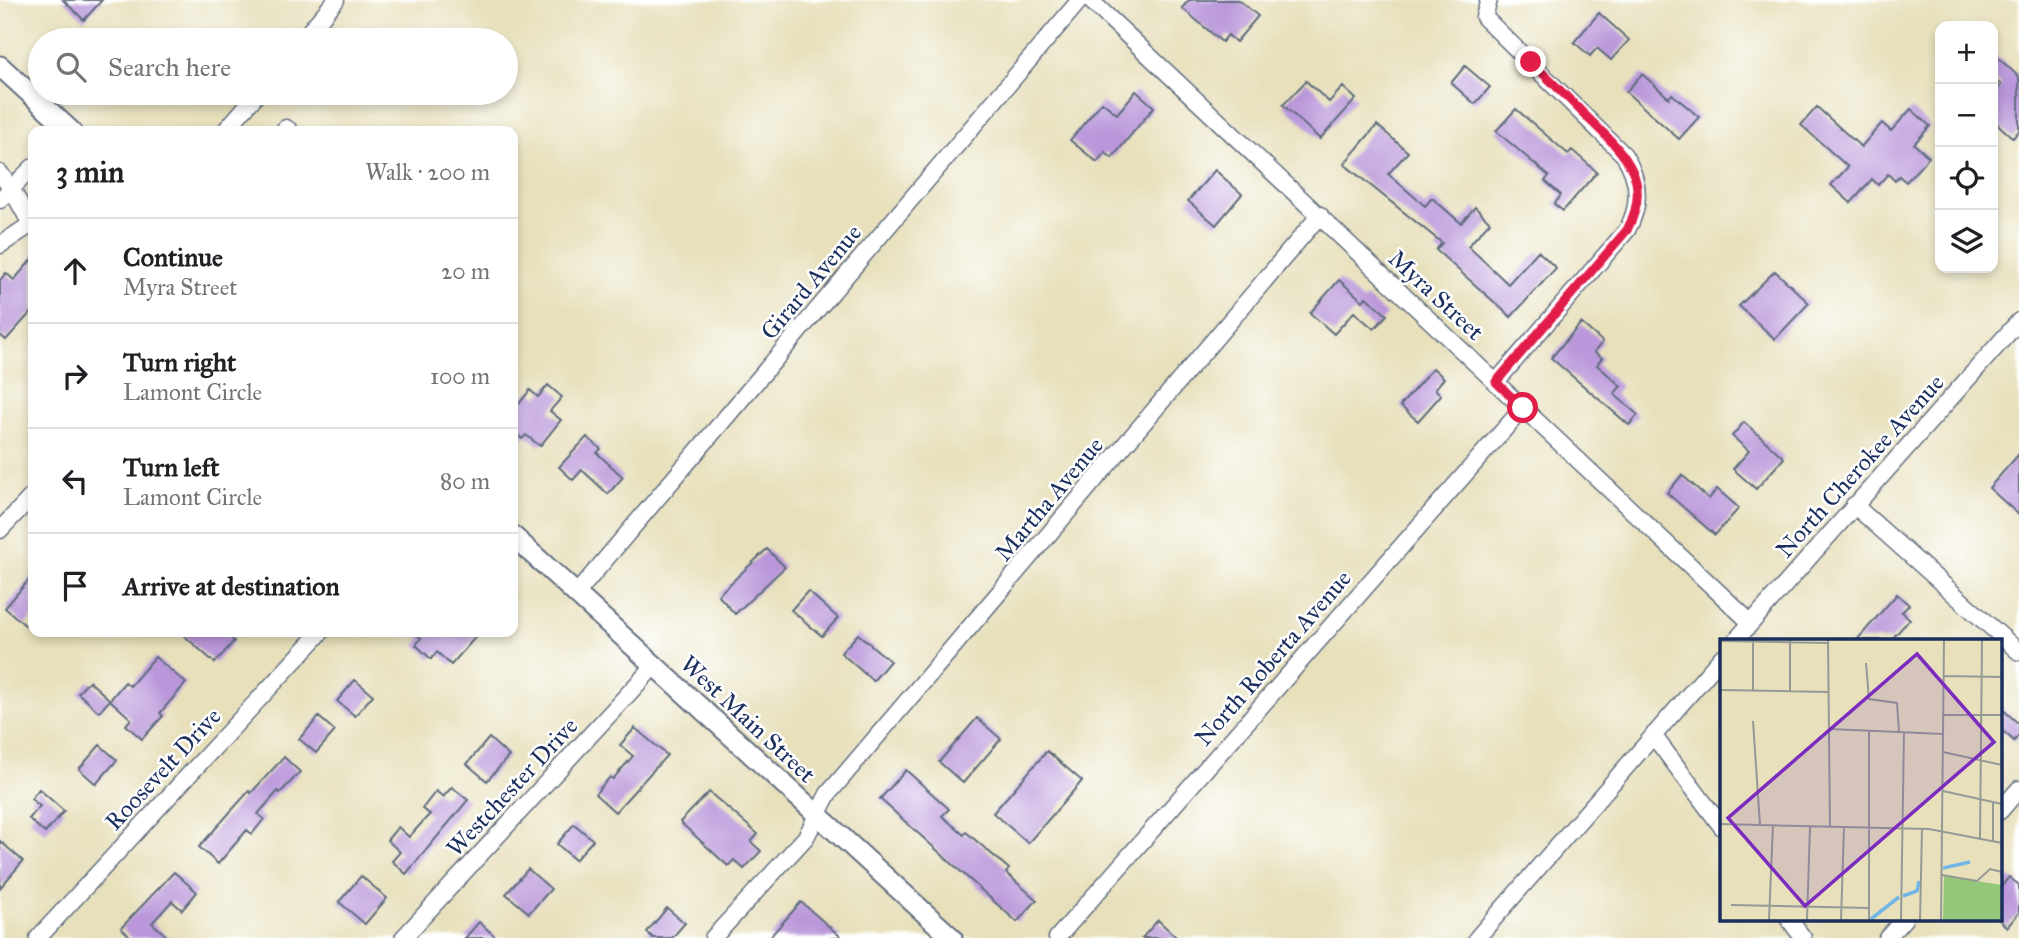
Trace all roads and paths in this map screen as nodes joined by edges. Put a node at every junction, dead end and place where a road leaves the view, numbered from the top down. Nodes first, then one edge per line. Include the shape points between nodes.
1 (336, 0) edge
2 (1080, 0) edge
3 (1090, 0) edge
4 (1489, 0) edge
5 (312, 28) edge
6 (0, 66) edge
7 (28, 92) edge
8 (42, 105) edge
9 (248, 105) edge
10 (65, 126) edge
11 (229, 126) edge
12 (28, 172) edge
13 (0, 173) edge
14 (6, 195) edge
15 (1320, 215) junction
16 (28, 219) edge
17 (28, 226) edge
18 (0, 245) edge
19 (2019, 321) edge
20 (1496, 382) junction
21 (1523, 408) junction
22 (28, 500) edge
23 (1854, 505) junction
24 (0, 530) edge
25 (518, 541) edge
26 (576, 594) junction
27 (1751, 623) junction
28 (316, 637) edge
29 (1737, 639) edge
30 (2019, 652) edge
31 (1720, 658) edge
32 (654, 666) junction
33 (1653, 735) junction
34 (2019, 789) edge
35 (2002, 809) edge
36 (817, 815) junction
37 (1720, 826) edge
38 (1790, 920) edge
39 (1903, 920) edge
40 (38, 938) edge
41 (403, 938) edge
42 (713, 938) edge
43 (952, 938) edge
44 (1057, 938) edge
45 (1477, 938) edge
46 (1804, 938) edge
47 (1887, 938) edge

1 - 5 street
2 - 26 street, Girard Avenue
3 - 15 street, Myra Street
4 - 20 street via 1484,17 1618,147 1634,172 1637,191 1627,230
6 - 7 main road
8 - 10 main road
9 - 11 street
12 - 14 street
13 - 14 street
14 - 16 street
15 - 20 street, Myra Street
15 - 36 street, Martha Avenue via 828,794
17 - 18 street
19 - 23 street, North Cherokee Avenue
20 - 21 street, Myra Street
21 - 27 street, Myra Street
21 - 44 street, North Roberta Avenue
22 - 24 street
23 - 27 street, North Cherokee Avenue
23 - 30 street
25 - 26 main road, West Main Street
26 - 32 main road, West Main Street
27 - 29 street, North Cherokee Avenue
28 - 40 street, Roosevelt Drive
31 - 33 street
32 - 36 main road, West Main Street
32 - 41 street, Westchester Drive
33 - 37 street
33 - 45 street
34 - 35 street
36 - 42 street, Martha Avenue via 806,837
36 - 43 main road, West Main Street
38 - 46 street
39 - 47 street

